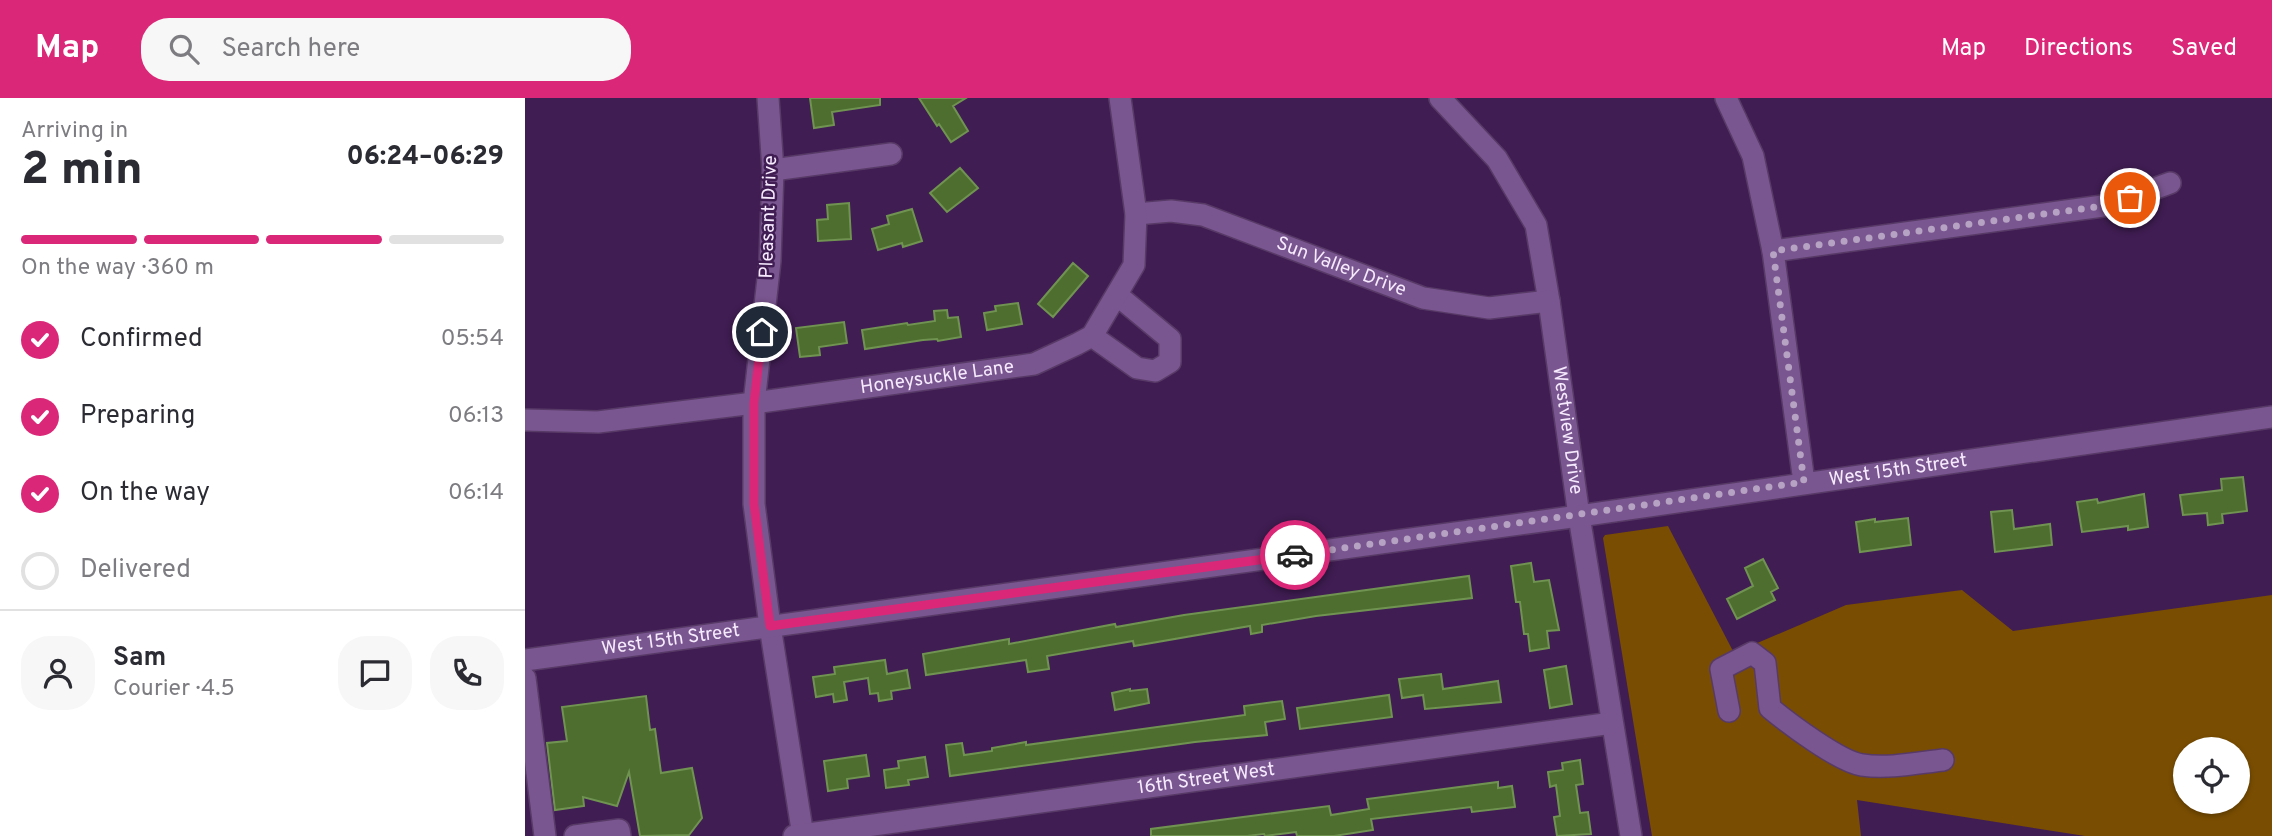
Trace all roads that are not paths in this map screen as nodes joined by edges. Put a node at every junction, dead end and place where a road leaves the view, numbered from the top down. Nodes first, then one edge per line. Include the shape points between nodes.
1 (768, 98) edge
2 (1120, 98) edge
3 (1440, 98) edge
4 (1726, 98) edge
5 (891, 154) dead end
6 (773, 170) junction
7 (2170, 183) dead end
8 (1136, 214) junction
9 (1773, 251) junction
10 (1117, 295) junction
11 (1549, 301) junction
12 (1093, 336) junction
13 (754, 403) junction
14 (2272, 417) edge
15 (525, 421) edge
16 (1804, 482) junction
17 (1579, 516) junction
18 (770, 626) junction
19 (525, 660) edge
20 (525, 678) edge
21 (1728, 711) dead end
22 (1612, 723) junction
23 (1943, 760) dead end
24 (800, 835) edge
25 (545, 836) edge
26 (575, 836) edge
27 (619, 836) edge
28 (1631, 836) edge

1 - 6 street, Pleasant Drive
2 - 8 street
3 - 11 street, Westview Drive via 1497,159 1536,225
4 - 9 street via 1753,156
5 - 6 street
6 - 13 street, Pleasant Drive via 770,261
7 - 9 street via 2110,205
8 - 10 street via 1134,265
8 - 11 street, Sun Valley Drive via 1171,211 1203,215 1423,298 1489,308
9 - 16 street
10 - 12 street
10 - 12 street via 1170,339 1170,362 1155,371 1137,368
11 - 17 street, Westview Drive
12 - 13 street, Honeysuckle Lane via 1034,364
13 - 15 street, Honeysuckle Lane via 598,422
13 - 18 street, Pleasant Drive via 754,504
14 - 16 street, West 15th Street
16 - 17 street, West 15th Street
17 - 18 street, West 15th Street
17 - 22 street, Westview Drive
18 - 19 street, West 15th Street
18 - 24 street, Pleasant Drive
20 - 25 street
21 - 23 street via 1721,668 1752,653 1765,663 1770,708 1854,764
22 - 24 street, 16th Street West
22 - 28 street, Westview Drive
26 - 27 street via 619,830

